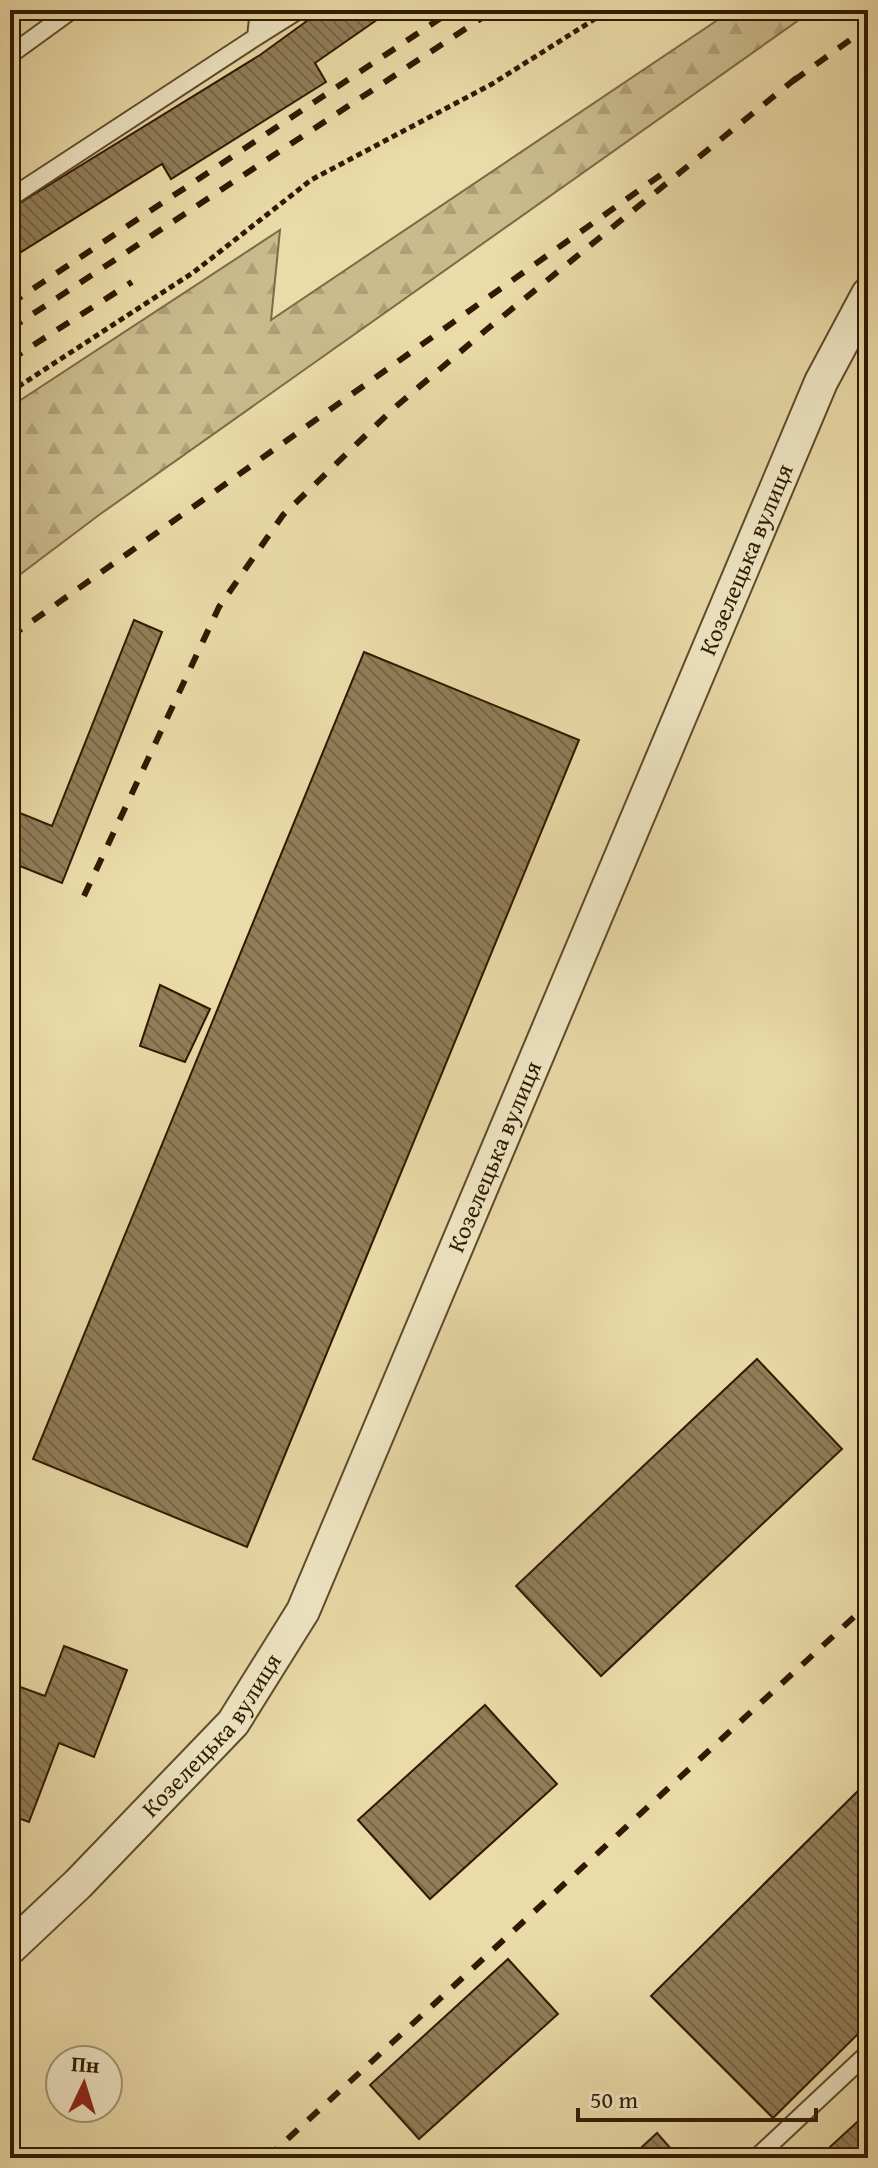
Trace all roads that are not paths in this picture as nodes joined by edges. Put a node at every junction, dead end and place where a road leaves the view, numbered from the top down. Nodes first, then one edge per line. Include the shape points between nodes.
1 (72, 10) edge
2 (259, 10) edge
3 (299, 10) edge
4 (256, 37) junction
5 (10, 55) edge
6 (10, 198) edge
7 (868, 294) edge
8 (10, 1948) edge
9 (868, 2053) edge
10 (756, 2158) edge

1 - 5 lane
2 - 4 lane
3 - 4 lane
4 - 6 lane
7 - 8 street, Козелецька вулиця via 821,382 303,1611 233,1723
9 - 10 lane

